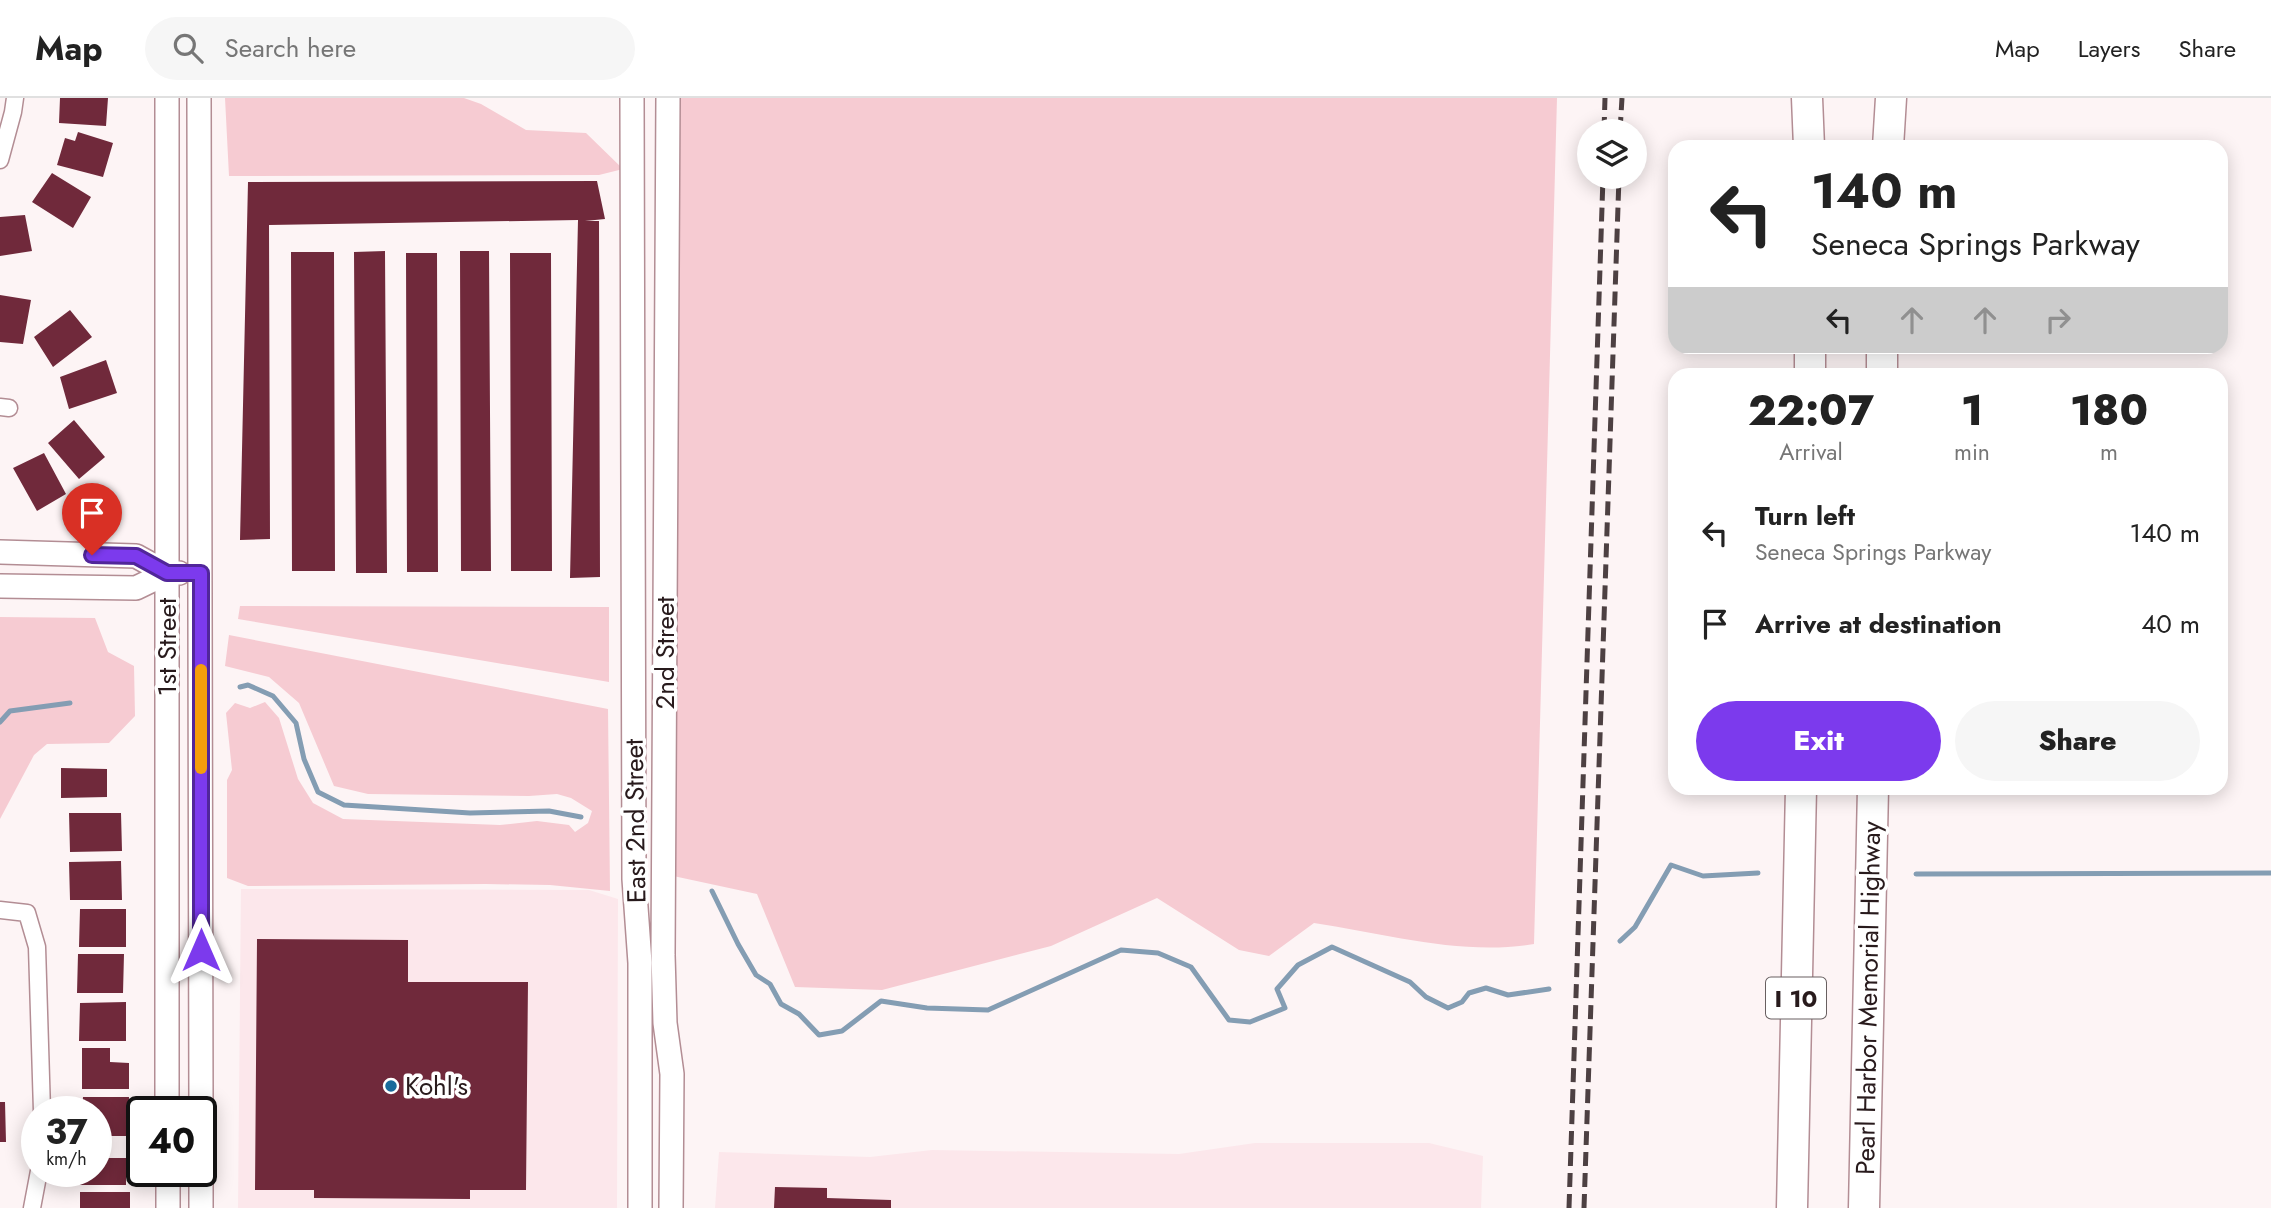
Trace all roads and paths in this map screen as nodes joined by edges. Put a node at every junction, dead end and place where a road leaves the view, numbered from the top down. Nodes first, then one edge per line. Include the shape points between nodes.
1 (15, 98) edge
2 (167, 98) edge
3 (199, 98) edge
4 (632, 98) edge
5 (668, 98) edge
6 (1807, 98) edge
7 (1816, 98) edge
8 (1891, 98) edge
9 (1809, 140) edge
10 (1815, 140) edge
11 (1888, 140) edge
12 (0, 160) edge
13 (0, 552) edge
14 (167, 573) junction
15 (201, 573) junction
16 (0, 586) edge
17 (1801, 795) edge
18 (1873, 795) edge
19 (0, 910) edge
20 (42, 1096) edge
21 (167, 1096) edge
22 (201, 1096) edge
23 (35, 1187) edge
24 (168, 1187) edge
25 (201, 1187) edge
26 (32, 1208) edge
27 (168, 1208) edge
28 (201, 1208) edge
29 (640, 1208) edge
30 (671, 1208) edge
31 (1792, 1208) edge
32 (1864, 1208) edge

1 - 12 street
2 - 14 street, 1st Street
3 - 15 street, 1st Street
4 - 29 street, East 2nd Street via 634,878 640,963
5 - 30 street, 2nd Street via 663,955 672,1074
6 - 9 highway
7 - 10 highway
8 - 11 highway
13 - 14 street via 136,556
14 - 15 street
14 - 16 street via 136,588
14 - 21 street, 1st Street
15 - 22 street, 1st Street
17 - 31 highway, I 10
18 - 32 highway, Pearl Harbor Memorial Highway
19 - 20 street via 27,914 37,947
23 - 26 street
24 - 27 street
25 - 28 street

